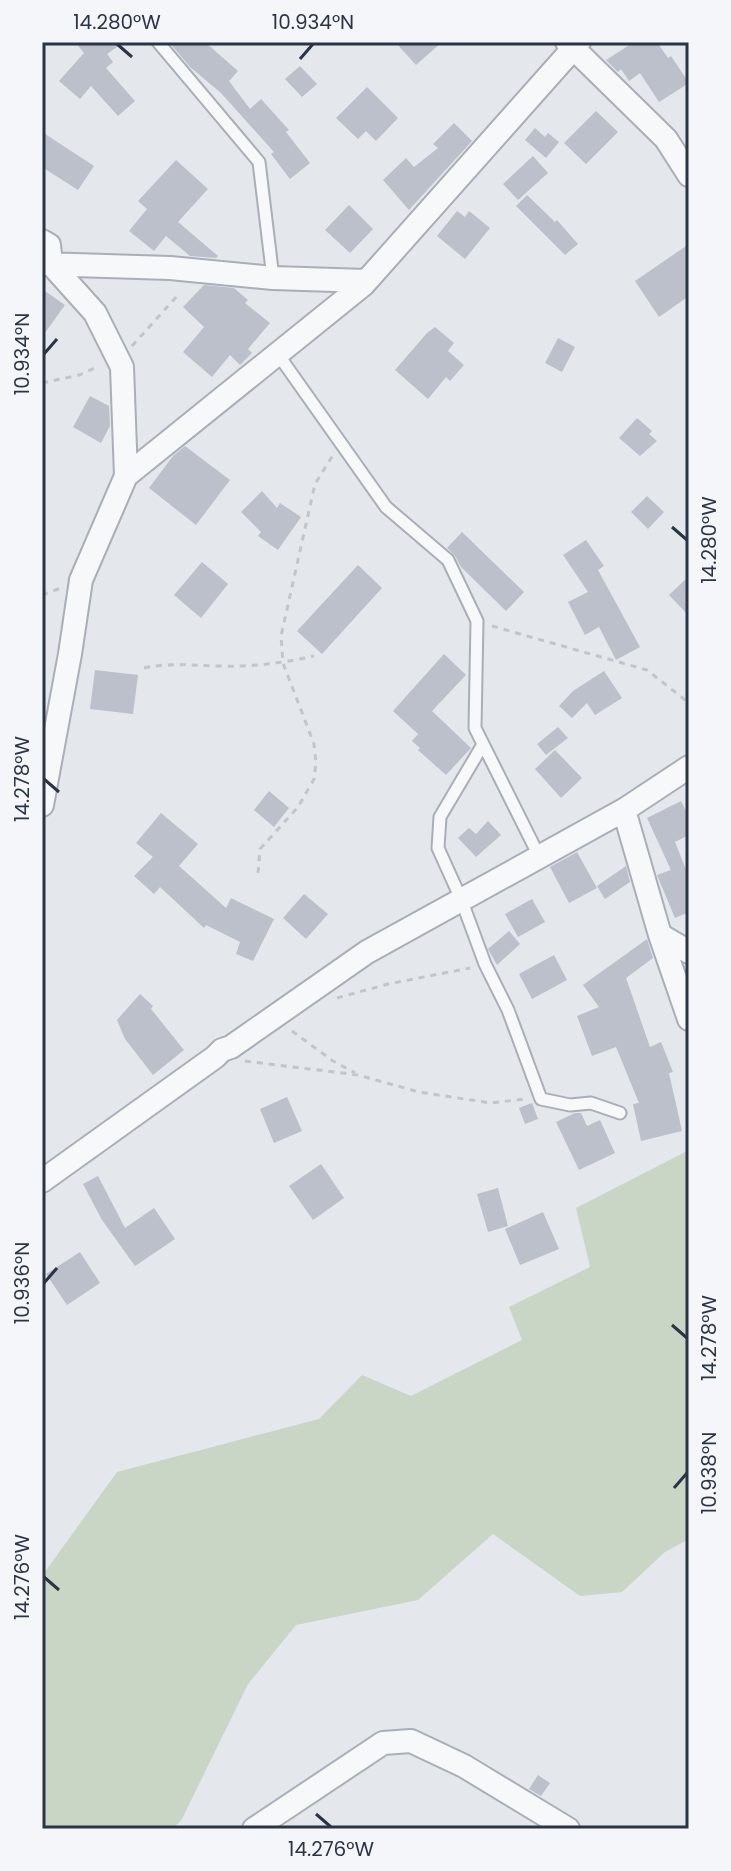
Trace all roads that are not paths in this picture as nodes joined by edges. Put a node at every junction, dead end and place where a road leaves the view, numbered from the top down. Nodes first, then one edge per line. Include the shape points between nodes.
1 (158, 42) edge
2 (573, 44) edge
3 (689, 175) edge
4 (42, 241) edge
5 (47, 264) edge
6 (273, 278) junction
7 (366, 281) junction
8 (277, 353) junction
9 (126, 476) junction
10 (482, 746) junction
11 (689, 767) edge
12 (42, 805) edge
13 (624, 810) junction
14 (539, 856) junction
15 (461, 899) junction
16 (660, 935) junction
17 (689, 952) edge
18 (689, 1019) edge
19 (620, 1113) dead end
20 (42, 1181) edge
21 (254, 1829) edge
22 (568, 1829) edge

1 - 6 lane via 259,162
2 - 3 street via 666,139
2 - 7 street
4 - 5 street via 49,245
5 - 6 street
5 - 9 street via 95,313 122,367
6 - 7 street
7 - 8 street
8 - 9 street
8 - 10 lane via 386,507 448,560 477,621 475,728
9 - 12 street via 81,580
10 - 14 lane
10 - 15 lane via 440,817 438,848
11 - 13 street
13 - 14 street
13 - 16 street
14 - 15 street
15 - 19 lane via 541,1099 591,1103
15 - 20 street via 367,952
16 - 17 street
16 - 18 street
21 - 22 street via 383,1743 411,1741 464,1766

